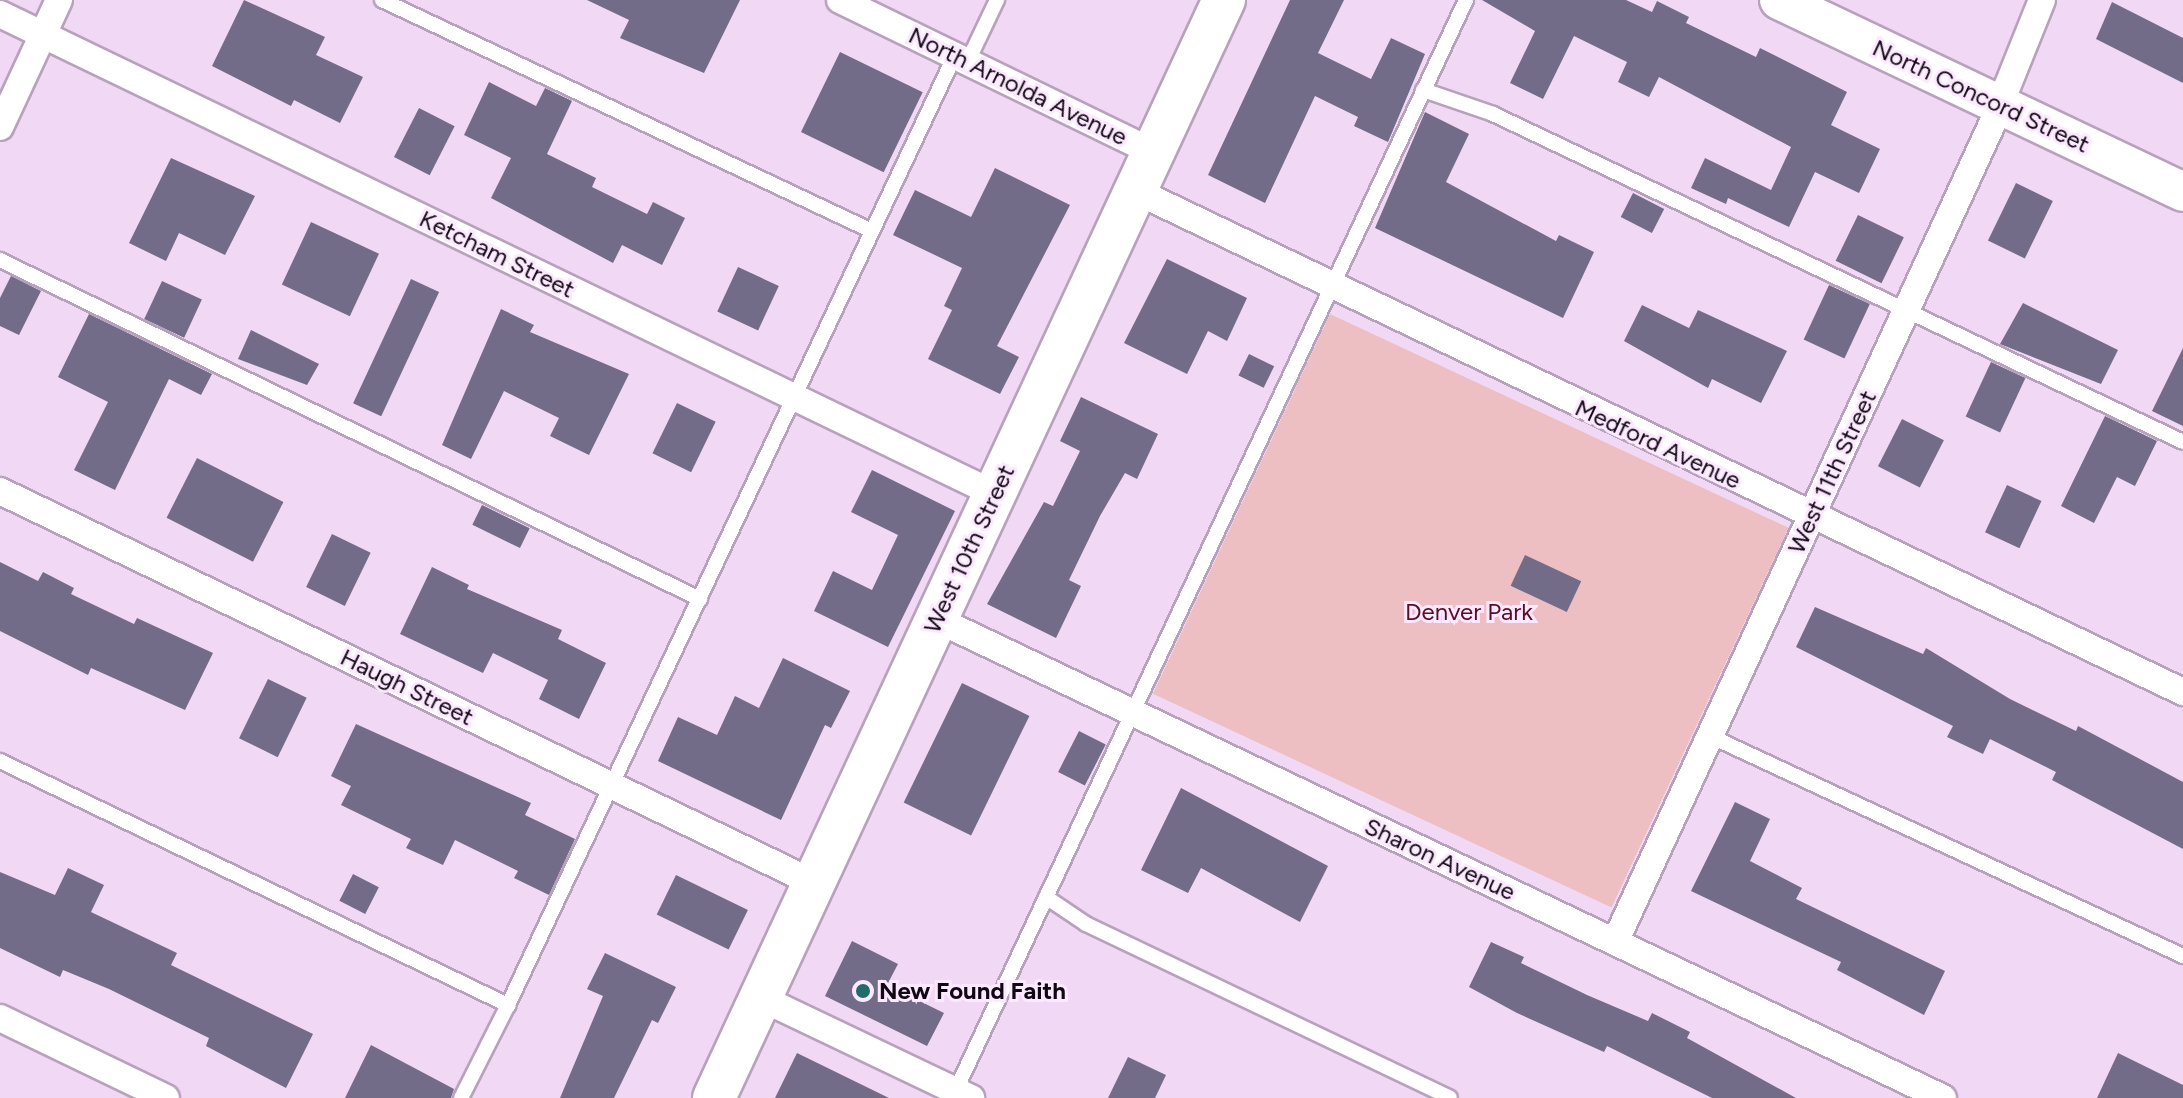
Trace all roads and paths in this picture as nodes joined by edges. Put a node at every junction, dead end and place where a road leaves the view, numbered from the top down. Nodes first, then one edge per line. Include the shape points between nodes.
1 (59, 0) edge
2 (382, 0) edge
3 (840, 0) edge
4 (997, 0) edge
5 (1224, 0) edge
6 (1466, 0) edge
7 (1779, 0) edge
8 (2042, 0) edge
9 (0, 14) edge
10 (43, 35) junction
11 (962, 58) junction
12 (1423, 90) junction
13 (2000, 106) junction
14 (0, 127) edge
15 (1153, 152) junction
16 (1136, 191) junction
17 (2183, 192) edge
18 (872, 231) junction
19 (0, 260) edge
20 (1330, 288) junction
21 (1907, 309) junction
22 (793, 397) junction
23 (2183, 442) edge
24 (0, 491) edge
25 (995, 494) junction
26 (1811, 516) junction
27 (700, 599) junction
28 (936, 619) junction
29 (2183, 692) edge
30 (1133, 713) junction
31 (1710, 736) junction
32 (0, 761) edge
33 (614, 787) junction
34 (814, 883) junction
35 (1046, 897) junction
36 (1615, 942) junction
37 (2183, 956) edge
38 (761, 998) junction
39 (508, 1005) junction
40 (0, 1018) edge
41 (960, 1096) edge
42 (166, 1098) edge
43 (461, 1098) edge
44 (714, 1098) edge
45 (1450, 1098) edge
46 (1943, 1098) edge

1 - 10 street
2 - 18 lane
3 - 11 street, North Arnolda Avenue
4 - 11 lane
5 - 15 main road, West 10th Street
6 - 12 lane
7 - 13 main road, North Concord Street
8 - 13 street, West 11th Street
9 - 10 street, Ketcham Street
10 - 14 street
10 - 22 street, Ketcham Street
11 - 15 street, North Arnolda Avenue
11 - 18 lane
12 - 20 lane
12 - 21 lane via 1493,114
13 - 17 main road, North Concord Street
13 - 21 street, West 11th Street
15 - 16 main road, West 10th Street
16 - 20 street, Medford Avenue
16 - 25 main road, West 10th Street
18 - 22 lane
19 - 27 lane
20 - 26 street, Medford Avenue
20 - 30 lane
21 - 23 lane
21 - 26 street, West 11th Street
22 - 25 street, Ketcham Street
22 - 27 lane
24 - 33 street, Haugh Street
25 - 28 main road, West 10th Street
26 - 29 street, Medford Avenue
26 - 31 street, West 11th Street
27 - 33 lane
28 - 30 street, Sharon Avenue
28 - 34 main road, West 10th Street
30 - 35 lane
30 - 36 street, Sharon Avenue
31 - 36 street, West 11th Street
31 - 37 lane
32 - 39 lane
33 - 34 street, Haugh Street
33 - 39 lane
34 - 38 main road, West 10th Street
35 - 41 lane
35 - 45 lane via 1086,924
36 - 46 street, Sharon Avenue
38 - 41 street
38 - 44 main road, West 10th Street
39 - 43 lane
40 - 42 street

